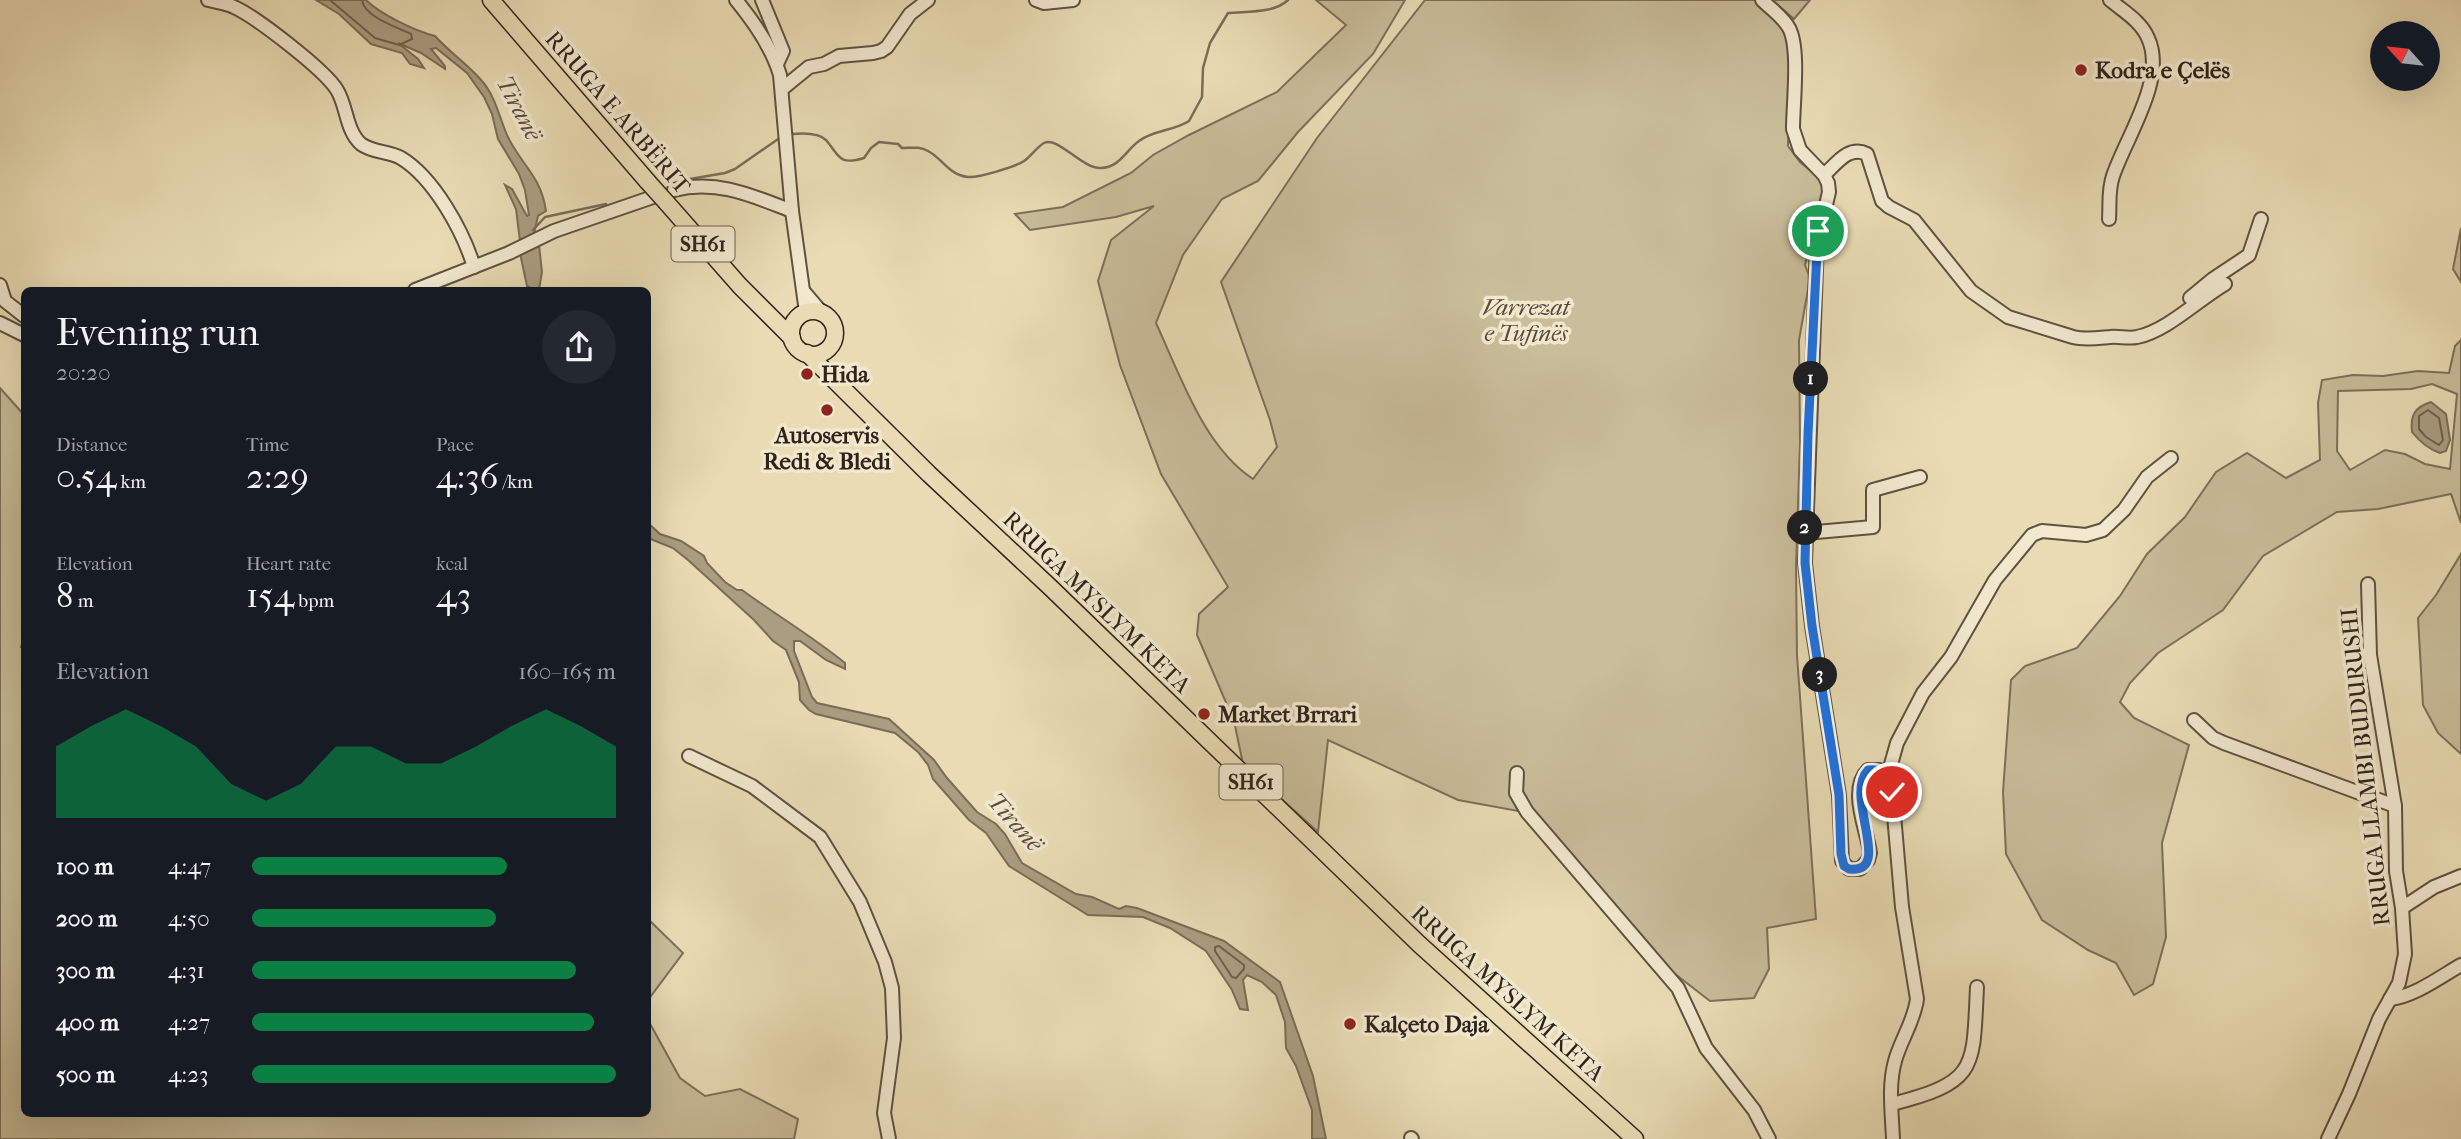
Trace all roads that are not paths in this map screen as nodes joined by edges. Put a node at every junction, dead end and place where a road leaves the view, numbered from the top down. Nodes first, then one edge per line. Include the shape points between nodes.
1 (208, 0) edge
2 (491, 0) edge
3 (736, 0) edge
4 (762, 0) edge
5 (928, 0) edge
6 (1036, 0) edge
7 (1073, 0) edge
8 (1762, 0) edge
9 (2110, 0) edge
10 (777, 64) junction
11 (782, 92) junction
12 (1824, 174) junction
13 (660, 192) junction
14 (792, 211) junction
15 (2109, 219) dead end
16 (2261, 219) dead end
17 (474, 267) junction
18 (2225, 284) dead end
19 (0, 285) edge
20 (740, 286) junction
21 (423, 287) edge
22 (811, 313) junction
23 (21, 314) edge
24 (0, 323) edge
25 (2156, 329) junction
26 (21, 334) edge
27 (792, 338) junction
28 (831, 344) junction
29 (807, 353) junction
30 (835, 379) junction
31 (2171, 458) dead end
32 (1920, 478) dead end
33 (1805, 533) junction
34 (2368, 584) dead end
35 (2194, 720) dead end
36 (689, 756) dead end
37 (1517, 773) dead end
38 (1888, 775) junction
39 (2395, 806) junction
40 (2461, 876) edge
41 (2402, 908) junction
42 (2461, 965) edge
43 (1977, 987) dead end
44 (2390, 999) junction
45 (1892, 1104) junction
46 (889, 1139) edge
47 (1635, 1139) edge
48 (1769, 1139) edge
49 (1893, 1139) edge
50 (2328, 1139) edge

1 - 17 street via 249,16 330,81 360,142 398,156 427,181 462,233
2 - 13 main road, RRUGA E ARBËRIT / SH61
3 - 10 street
4 - 10 street via 783,51
5 - 11 street via 910,14 881,51 809,66
6 - 7 street
8 - 12 street via 1784,21 1794,41 1793,129 1806,157
9 - 15 street via 2147,35 2154,63 2145,100 2112,178
10 - 11 street
11 - 14 street
12 - 25 street via 1851,152 1867,154 1882,201 1914,220 1971,291 2008,317 2080,339 2135,338
12 - 33 street via 1829,192 1817,243
13 - 14 street via 701,186 732,189
13 - 17 street
13 - 20 main road, RRUGA E ARBËRIT / SH61
14 - 22 street via 803,290
16 - 25 street via 2249,255 2213,279
17 - 21 street
18 - 25 street
19 - 23 street via 5,301
20 - 22 main road, RRUGA E ARBËRIT / SH61 via 774,306
20 - 27 main road, RRUGA E ARBËRIT / SH61
22 - 27 main road via 794,323
22 - 28 main road via 828,317 834,326
24 - 26 street
27 - 29 main road, SH61
28 - 29 main road via 819,354
28 - 30 main road
29 - 30 main road, RRUGA MYSLYM KETA / SH61
30 - 47 main road, RRUGA MYSLYM KETA / SH61 via 1419,944
31 - 38 street via 2147,477 2103,530 2086,534 2042,531 2032,536 1995,580 1951,657 1923,693 1897,743
32 - 33 street via 1872,490 1873,527
33 - 38 street via 1808,594 1839,795 1841,854 1849,869 1860,869 1870,853 1859,794 1861,778 1873,769
34 - 39 street, RRUGA LLAMBI BUDURUSHI via 2370,655
35 - 39 street via 2224,743
36 - 46 street via 752,786 805,824 820,837 860,902 892,988 894,1038 884,1113
37 - 48 street via 1516,793 1527,812 1678,988 1706,1048 1754,1110
38 - 45 street via 1917,999 1895,1061
39 - 41 street, RRUGA LLAMBI BUDURUSHI
40 - 41 street
41 - 44 street, RRUGA LLAMBI BUDURUSHI via 2405,954
42 - 44 street
43 - 45 street via 1974,1046 1965,1070 1940,1089
44 - 50 street, RRUGA LLAMBI BUDURUSHI
45 - 49 street

